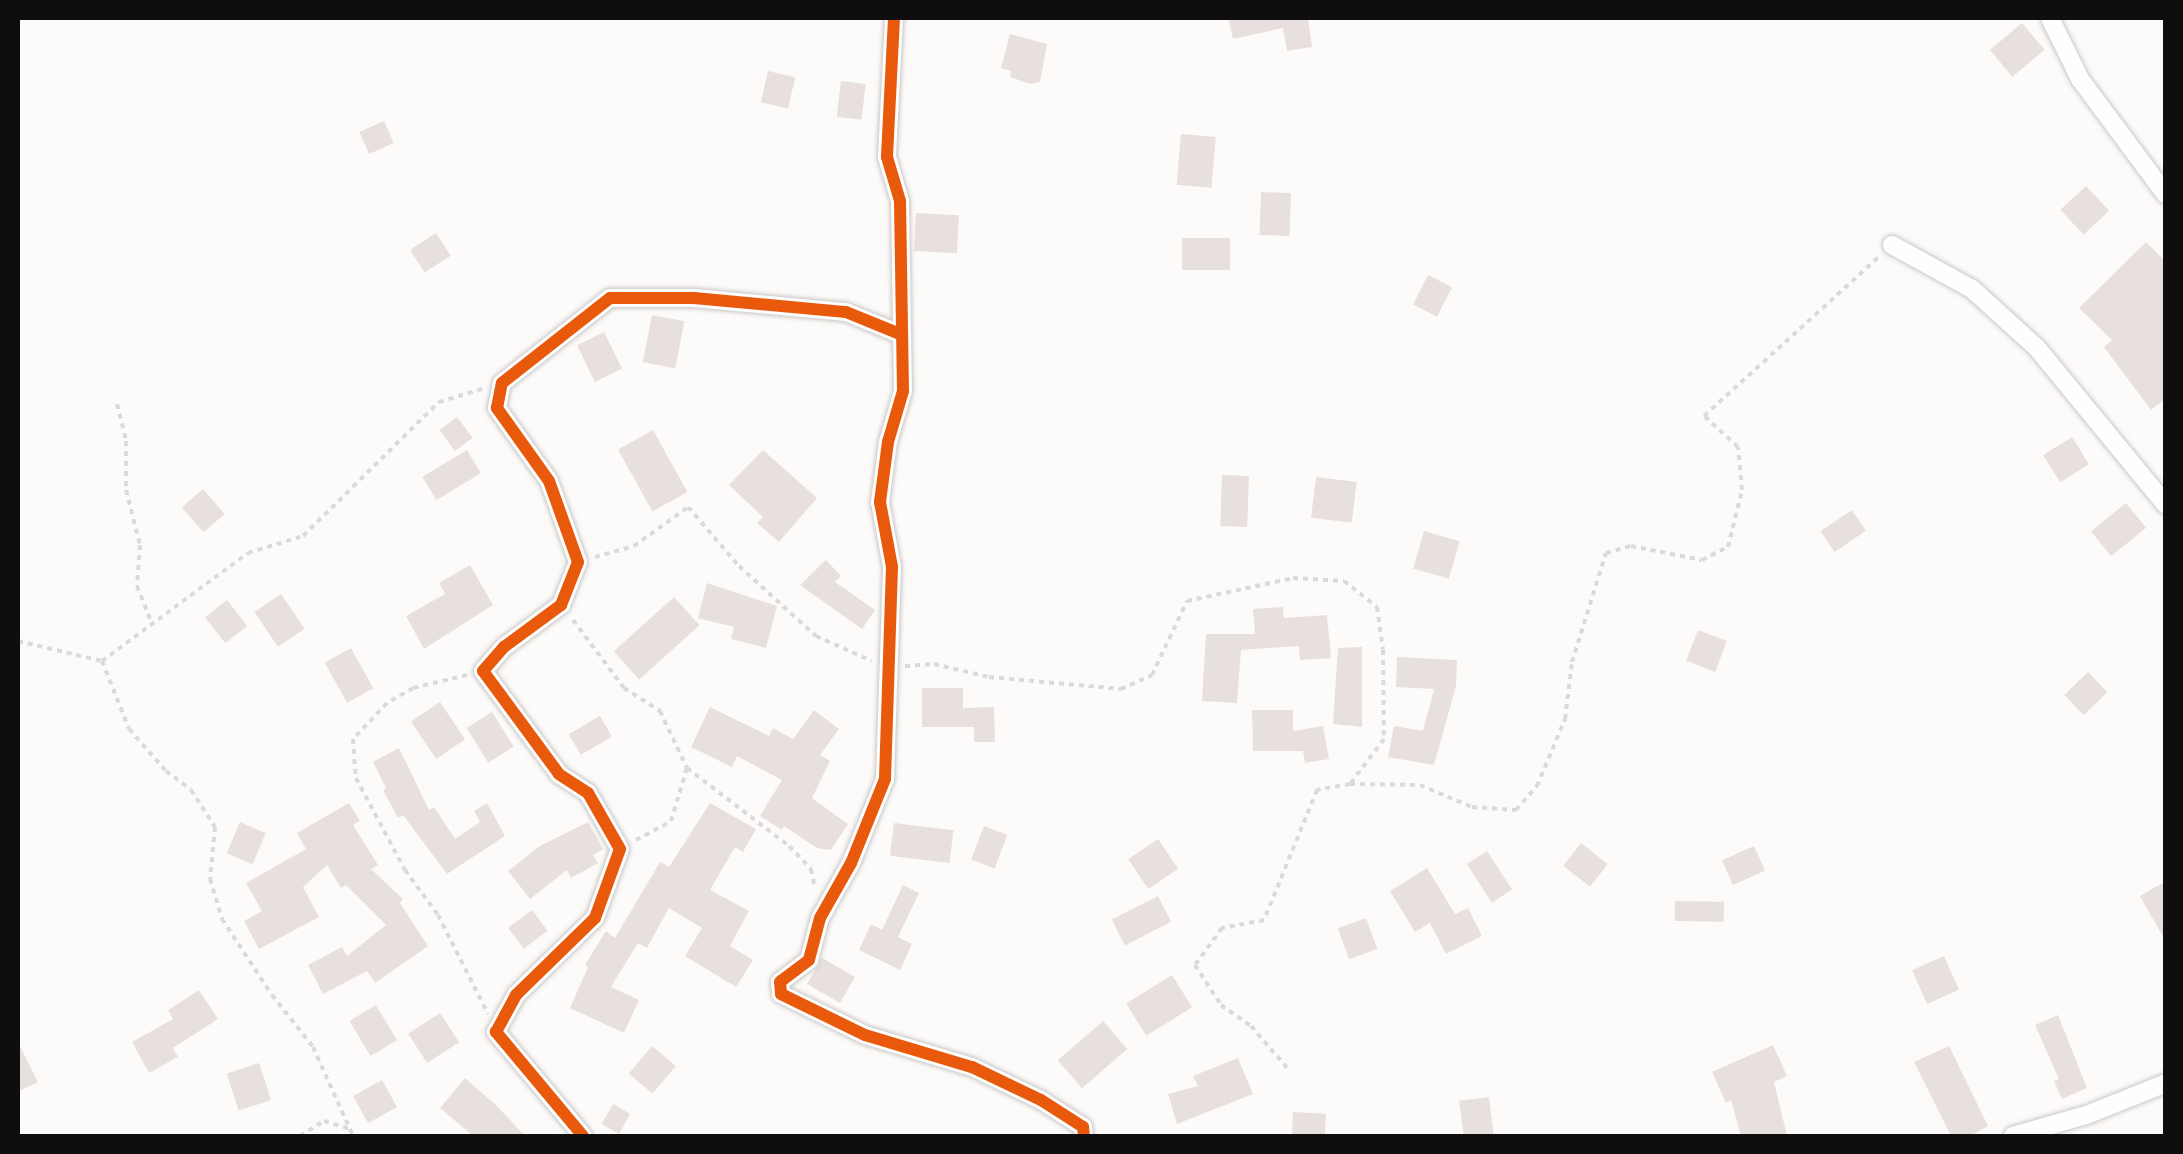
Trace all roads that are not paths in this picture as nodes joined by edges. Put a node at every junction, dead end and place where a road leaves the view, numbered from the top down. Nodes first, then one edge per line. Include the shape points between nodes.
1 (894, 18) edge
2 (2050, 18) edge
3 (2166, 195) edge
4 (1892, 245) road end
5 (900, 334) junction
6 (2166, 505) edge
7 (2166, 1083) edge
8 (583, 1136) edge
9 (1084, 1136) edge
10 (2013, 1136) edge

1 - 5 street via 887,157 900,201
2 - 3 street via 2080,79
4 - 6 street via 1972,289 2037,348
5 - 8 street via 846,312 610,298 502,383 497,408 549,481 578,562 561,605 483,671 558,774 588,793 620,849 595,918 516,995 496,1032
5 - 9 street via 903,390 880,502 892,568 885,779 852,863 820,918 809,960 780,982 781,994 865,1035 972,1068 1024,1092 1083,1127
7 - 10 street

